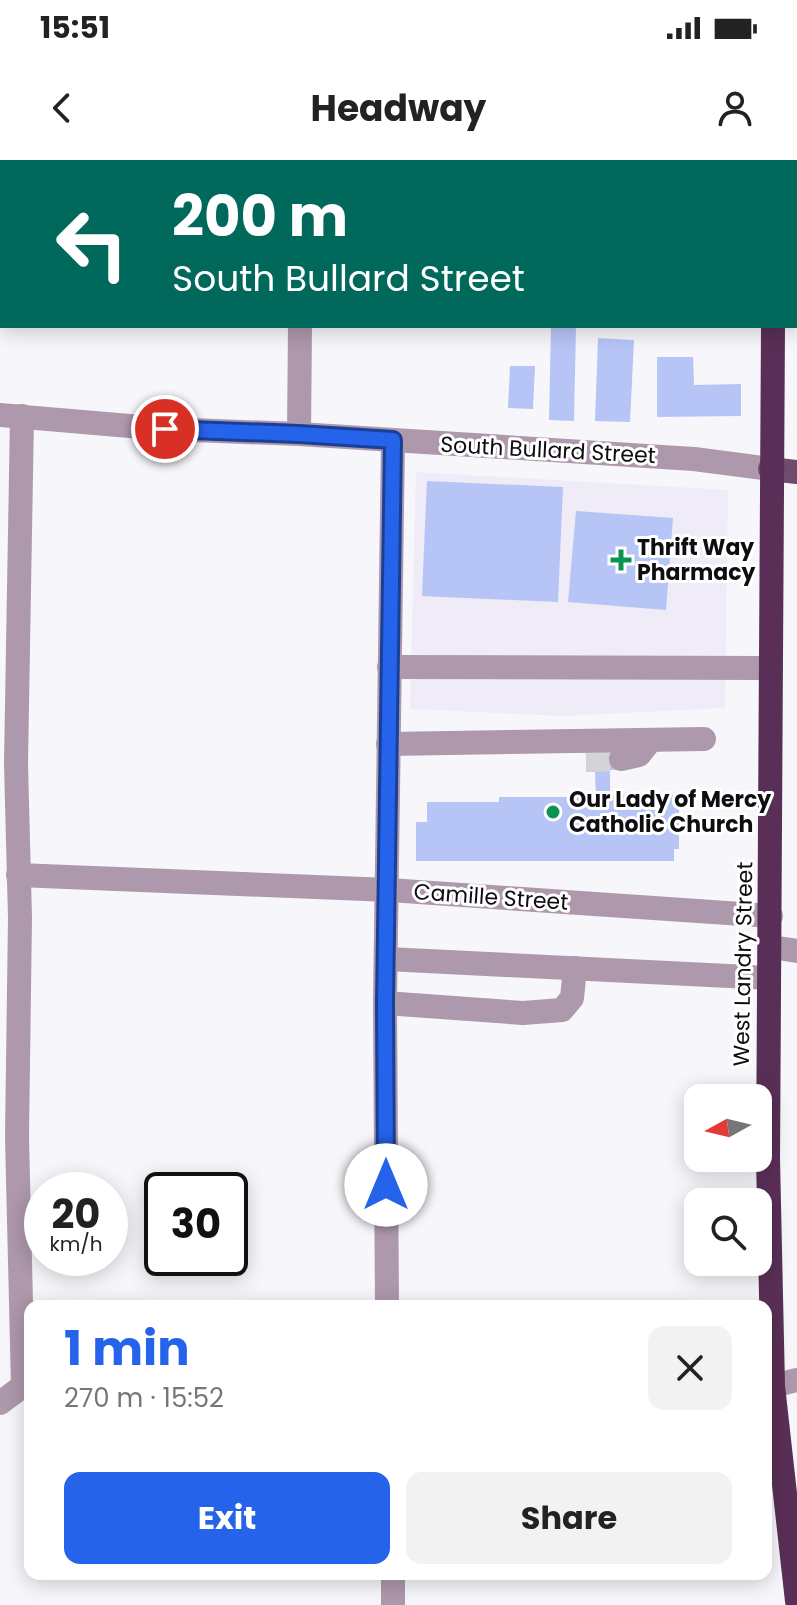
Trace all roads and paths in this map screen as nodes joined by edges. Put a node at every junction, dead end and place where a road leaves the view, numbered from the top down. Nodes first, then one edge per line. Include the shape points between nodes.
1 (300, 328) edge
2 (773, 328) edge
3 (11, 415) edge
4 (299, 434) junction
5 (393, 440) junction
6 (770, 469) junction
7 (797, 472) edge
8 (389, 667) junction
9 (771, 668) junction
10 (704, 739) dead end
11 (651, 740) junction
12 (567, 741) junction
13 (388, 744) junction
14 (621, 759) tunnel mouth
15 (586, 760) dead end
16 (18, 875) junction
17 (389, 890) junction
18 (771, 916) junction
19 (771, 947) junction
20 (797, 951) edge
21 (387, 959) junction
22 (575, 968) junction
23 (768, 978) junction
24 (385, 1003) junction
25 (387, 1300) edge
26 (24, 1311) edge
27 (24, 1387) edge
28 (778, 1395) edge
29 (0, 1403) edge
30 (393, 1580) edge
31 (797, 1601) edge
32 (393, 1605) edge

1 - 4 street
2 - 6 highway, West Landry Street
3 - 4 street, South Bullard Street
3 - 16 street
4 - 5 street, South Bullard Street
5 - 6 street, South Bullard Street via 694,459
5 - 8 street
6 - 7 main road, South Bullard Street
6 - 9 highway, West Landry Street
8 - 9 street
8 - 13 street
9 - 18 highway, West Landry Street
10 - 11 street
11 - 12 street
11 - 14 street via 639,755
12 - 13 street
12 - 15 street
13 - 17 street
16 - 17 street, Camille Street
16 - 26 street via 17,1137
17 - 18 street, Camille Street
17 - 21 street
18 - 19 highway, West Landry Street
19 - 20 street
19 - 23 highway, West Landry Street
21 - 22 street
21 - 24 street
22 - 23 street
22 - 24 street via 572,998 562,1010 523,1013
23 - 28 highway, West Landry Street via 768,1159
24 - 25 street
27 - 29 street
28 - 31 highway, West Landry Street
30 - 32 street

